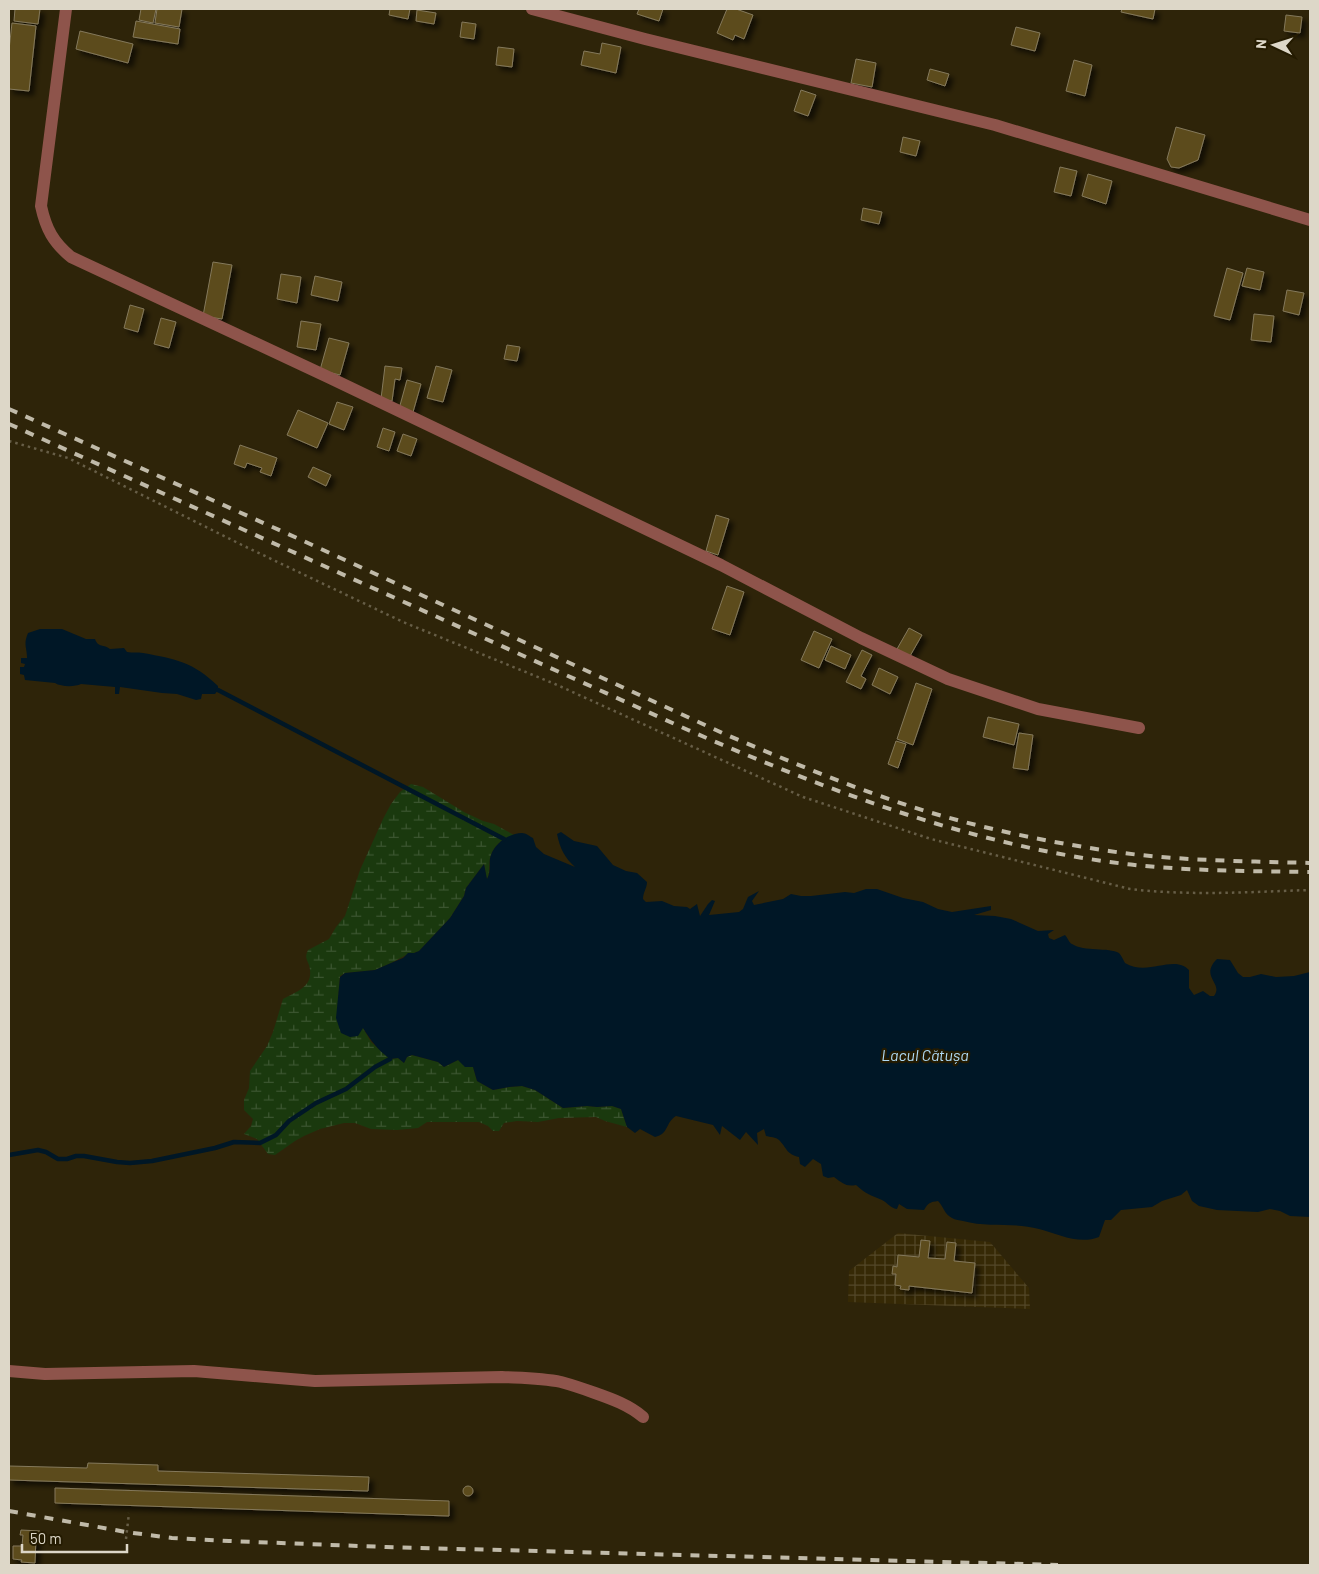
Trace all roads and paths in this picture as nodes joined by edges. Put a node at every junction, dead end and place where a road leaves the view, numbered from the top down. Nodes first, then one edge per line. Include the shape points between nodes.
1 (66, 9) edge
2 (532, 9) edge
3 (1310, 220) edge
4 (9, 441) edge
5 (1139, 728) dead end
6 (1310, 890) edge
7 (9, 1371) edge
8 (643, 1417) dead end
9 (129, 1513) dead end
10 (126, 1539) dead end

1 - 5 street via 41,206 49,232 71,257 712,561 948,679 1038,708
2 - 3 street via 995,125
4 - 6 path via 68,458 404,622 555,684 803,796 931,839 1130,889 1184,893
7 - 8 street via 45,1374 194,1371 315,1381 526,1378 560,1382 603,1396 628,1406
9 - 10 path

